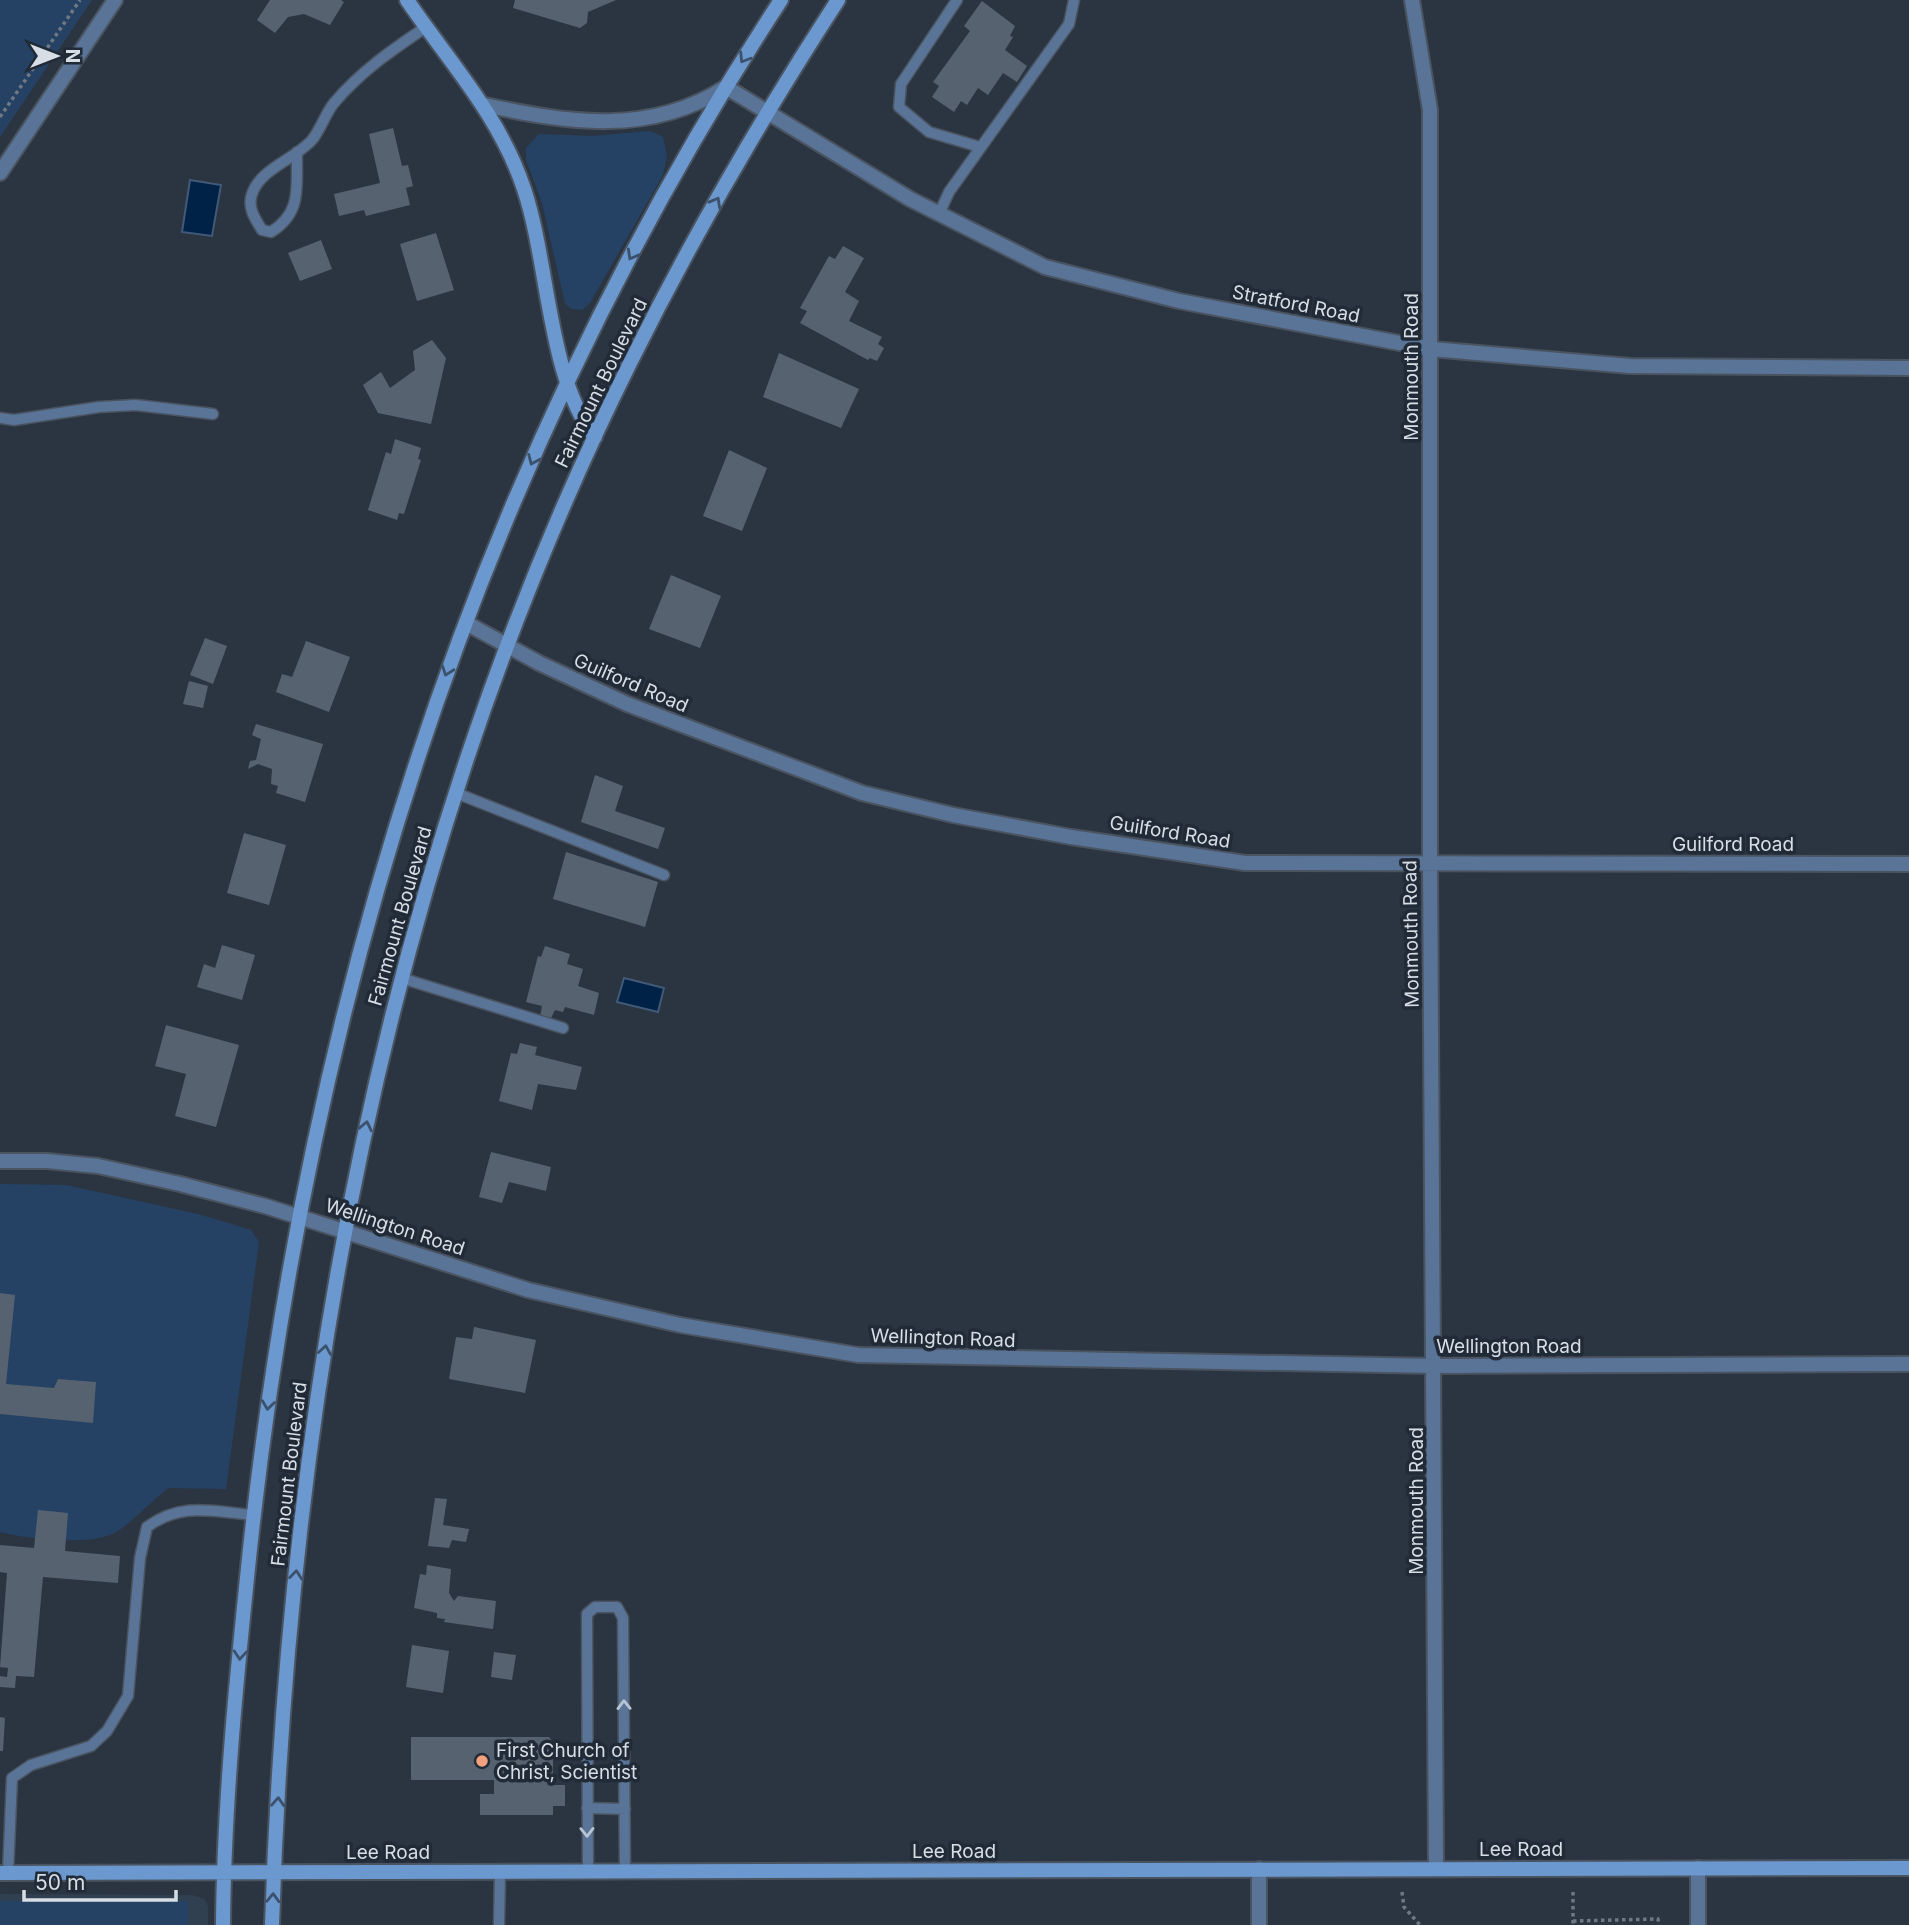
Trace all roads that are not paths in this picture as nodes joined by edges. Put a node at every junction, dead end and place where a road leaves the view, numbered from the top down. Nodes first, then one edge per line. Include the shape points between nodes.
1 (114, 0) edge
2 (407, 0) edge
3 (781, 0) edge
4 (838, 0) edge
5 (957, 0) edge
6 (1074, 0) edge
7 (1412, 0) edge
8 (426, 27) junction
9 (726, 87) junction
10 (485, 105) junction
11 (767, 112) junction
12 (980, 148) junction
13 (297, 152) junction
14 (0, 173) edge
15 (939, 214) junction
16 (1431, 349) junction
17 (1909, 368) edge
18 (567, 385) junction
19 (213, 414) dead end
20 (0, 418) edge
21 (595, 437) junction
22 (466, 623) junction
23 (508, 647) junction
24 (456, 793) junction
25 (1430, 863) junction
26 (1909, 864) edge
27 (664, 875) dead end
28 (401, 978) junction
29 (563, 1028) dead end
30 (0, 1161) edge
31 (297, 1216) junction
32 (344, 1231) junction
33 (1909, 1364) edge
34 (1435, 1366) junction
35 (254, 1515) junction
36 (587, 1808) junction
37 (625, 1809) junction
38 (1698, 1868) junction
39 (1909, 1868) edge
40 (1259, 1869) junction
41 (1436, 1869) junction
42 (274, 1870) junction
43 (224, 1871) junction
44 (500, 1872) junction
45 (589, 1872) junction
46 (625, 1872) junction
47 (4, 1873) edge
48 (223, 1925) edge
49 (271, 1925) edge
50 (499, 1925) edge
51 (1259, 1925) edge
52 (1698, 1925) edge

1 - 14 street
2 - 8 main road
3 -> 9 main road, Fairmount Boulevard
4 - 11 main road, Fairmount Boulevard
5 - 12 lane via 901,84 899,107 929,132
6 - 12 lane via 1069,24
7 - 16 street, Monmouth Road via 1430,110
8 - 10 main road
8 - 13 lane via 369,65 332,105 312,140
9 - 10 street via 680,111 615,122 564,121
9 - 11 street, Stratford Road
9 -> 18 main road, Fairmount Boulevard via 623,270
10 - 18 main road via 515,164 533,215
11 - 15 street, Stratford Road
21 -> 11 main road, Fairmount Boulevard via 662,301
12 - 15 lane
13 - 13 lane via 265,177 251,195 252,213 262,230 271,232 288,221 296,200
15 - 16 street, Stratford Road via 1045,267 1179,301
16 - 17 street, Stratford Road via 1630,366
16 - 25 street, Monmouth Road
18 - 21 main road via 580,417
18 -> 22 main road, Fairmount Boulevard
19 - 20 lane via 136,405
21 - 23 main road, Fairmount Boulevard
22 - 23 street, Guilford Road
22 -> 31 main road, Fairmount Boulevard via 417,755 372,904 333,1049
23 - 24 main road, Fairmount Boulevard
23 - 25 street, Guilford Road via 587,687 697,733 862,793 927,809 1070,837 1245,863
24 - 27 lane
24 - 28 main road, Fairmount Boulevard
25 - 26 street, Guilford Road
25 - 34 street, Monmouth Road
28 - 29 lane
32 -> 28 main road, Fairmount Boulevard
30 - 31 street, Wellington Road via 98,1166
31 - 32 street, Wellington Road
31 -> 35 main road, Fairmount Boulevard
32 - 34 street, Wellington Road via 528,1290 680,1325 858,1355
42 -> 32 main road, Fairmount Boulevard via 303,1511
33 - 34 street, Wellington Road
34 - 41 street, Monmouth Road
35 -> 43 main road, Fairmount Boulevard
35 - 47 lane via 180,1509 147,1527 128,1696 107,1731 90,1746 31,1765 12,1778
36 - 37 lane
37 -> 36 lane via 623,1618 617,1607 595,1607 587,1614
36 -> 45 lane
37 - 46 lane
38 - 39 main road, Lee Road
38 - 41 main road, Lee Road
38 - 52 street
40 - 41 main road, Lee Road
40 - 46 main road, Lee Road
40 - 51 street
42 - 43 main road, Lee Road
42 - 44 main road, Lee Road
49 -> 42 main road, Fairmount Boulevard
43 - 47 main road, Lee Road
43 - 48 main road, Fairmount Boulevard
44 - 45 main road, Lee Road
44 - 50 lane
45 - 46 main road, Lee Road

